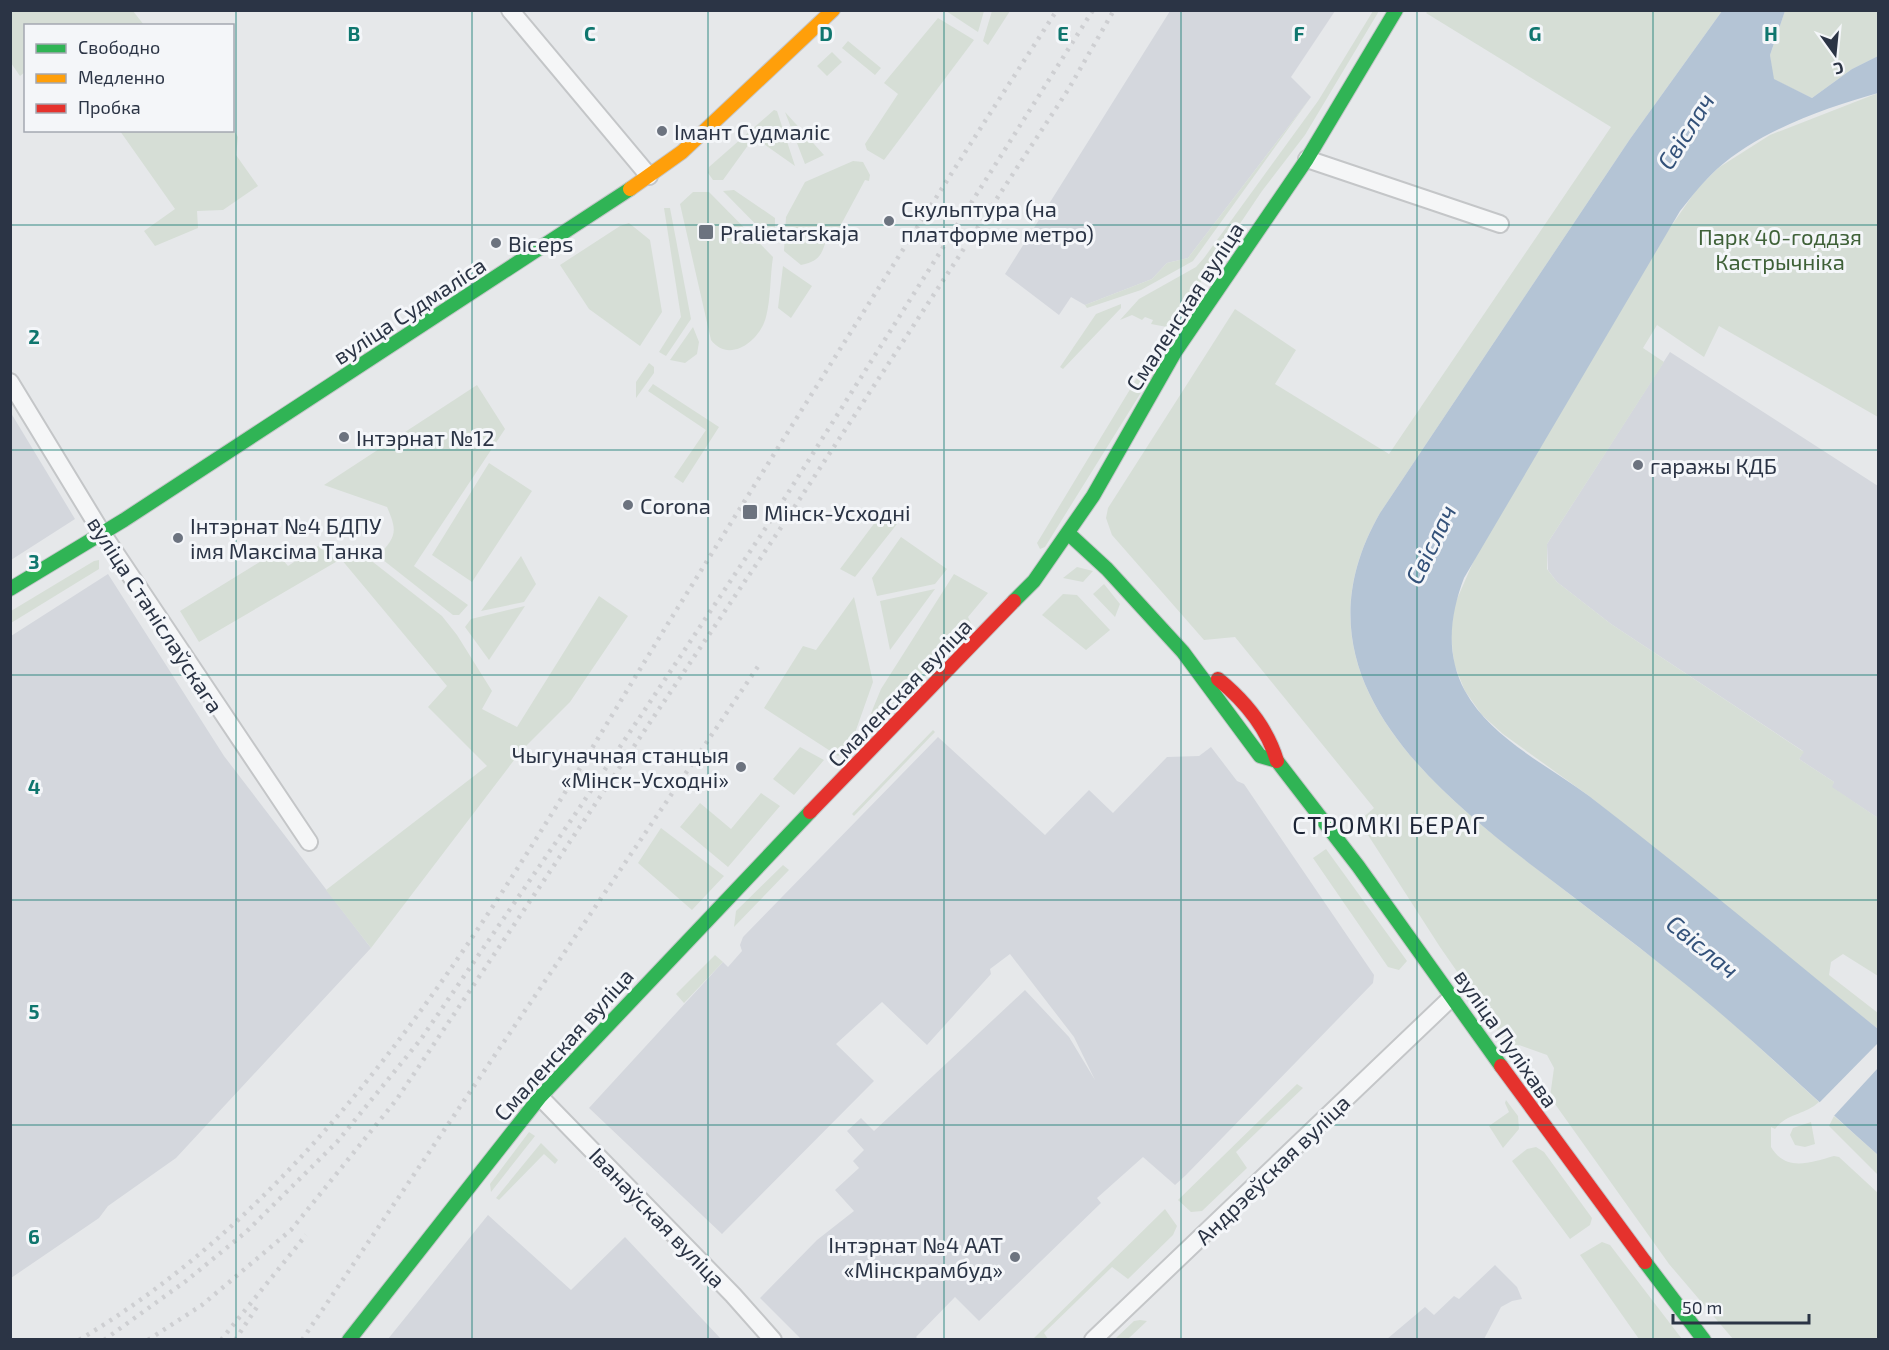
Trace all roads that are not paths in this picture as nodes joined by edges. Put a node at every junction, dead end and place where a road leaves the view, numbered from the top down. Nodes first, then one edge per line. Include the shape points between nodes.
1 (510, 10) edge
2 (833, 10) edge
3 (1396, 10) edge
4 (1307, 159) junction
5 (649, 176) junction
6 (1500, 224) dead end
7 (10, 382) edge
8 (102, 533) junction
9 (1069, 534) junction
10 (10, 589) edge
11 (1183, 652) junction
12 (1277, 761) junction
13 (309, 842) dead end
14 (1451, 998) junction
15 (540, 1097) junction
16 (349, 1340) edge
17 (773, 1340) edge
18 (1094, 1340) edge
19 (1704, 1340) edge

1 - 5 street
2 - 5 street, вуліца Судмаліса via 682,152
3 - 4 street, Смаленская вуліца
4 - 6 street
4 - 9 street, Смаленская вуліца via 1175,352
5 - 8 street, вуліца Судмаліса
7 - 8 street, вуліца Станіслаўскага
8 - 10 street, вуліца Судмаліса
8 - 13 street, вуліца Станіслаўскага
9 - 11 street, вуліца Пуліхава via 1107,569
9 - 15 street, Смаленская вуліца via 1011,606 700,925
11 - 12 street, вуліца Пуліхава via 1260,756
11 - 12 street, вуліца Пуліхава via 1223,683 1251,713 1274,744
12 - 14 street, вуліца Пуліхава via 1426,958
14 - 18 street, Андрэеўская вуліца
14 - 19 street, вуліца Пуліхава
15 - 16 street, Смаленская вуліца
15 - 17 street, Іванаўская вуліца

